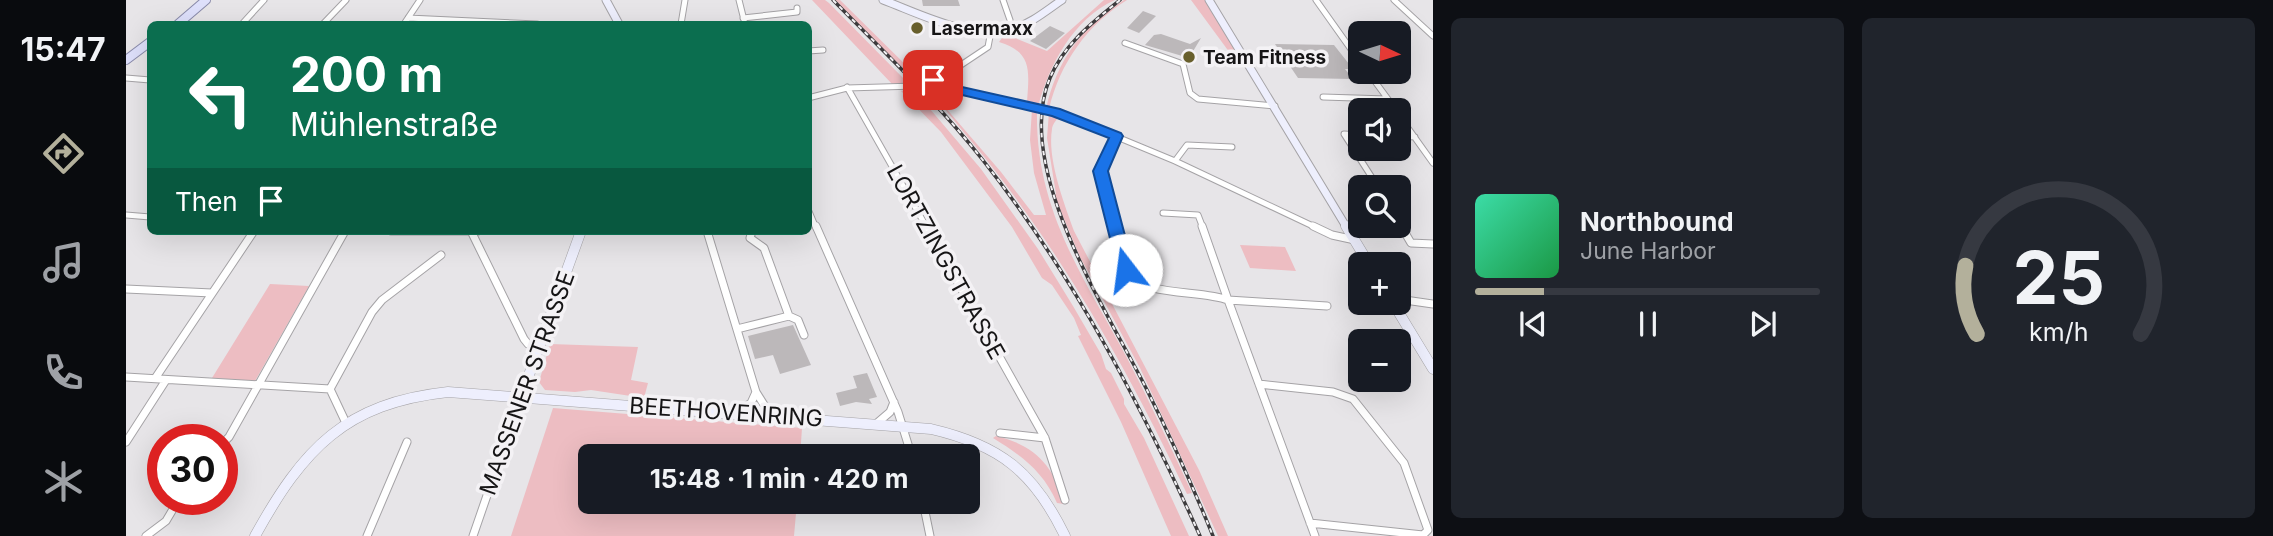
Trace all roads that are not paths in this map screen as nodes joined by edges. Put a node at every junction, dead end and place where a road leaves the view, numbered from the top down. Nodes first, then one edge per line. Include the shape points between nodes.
1 (198, 0) edge
2 (206, 0) edge
3 (264, 0) edge
4 (346, 0) edge
5 (420, 0) edge
6 (606, 0) edge
7 (685, 0) edge
8 (739, 0) edge
9 (883, 0) edge
10 (1003, 0) edge
11 (1062, 0) edge
12 (1209, 0) edge
13 (1316, 0) edge
14 (1394, 0) edge
15 (797, 8) dead end
16 (408, 18) junction
17 (743, 18) junction
18 (1010, 20) dead end
19 (175, 21) edge
20 (182, 21) edge
21 (245, 21) edge
22 (326, 21) edge
23 (406, 21) edge
24 (474, 21) edge
25 (617, 21) edge
26 (682, 21) edge
27 (744, 21) edge
28 (1433, 26) edge
29 (1424, 28) junction
30 (991, 31) junction
31 (1433, 37) edge
32 (1125, 43) dead end
33 (1348, 45) edge
34 (147, 46) edge
35 (823, 50) dead end
36 (812, 51) edge
37 (126, 62) edge
38 (126, 78) edge
39 (147, 80) edge
40 (933, 80) junction
41 (847, 87) junction
42 (812, 97) edge
43 (1323, 97) dead end
44 (1355, 98) edge
45 (1275, 106) junction
46 (1411, 131) edge
47 (1116, 136) junction
48 (1411, 137) edge
49 (1415, 137) junction
50 (1233, 147) dead end
51 (1175, 160) junction
52 (1433, 163) edge
53 (1163, 213) dead end
54 (126, 215) edge
55 (147, 217) edge
56 (812, 217) edge
57 (251, 235) edge
58 (343, 235) edge
59 (475, 235) edge
60 (580, 235) edge
61 (708, 235) edge
62 (751, 235) edge
63 (1409, 238) edge
64 (1355, 240) junction
65 (1433, 244) edge
66 (1362, 252) edge
67 (441, 255) dead end
68 (126, 289) edge
69 (212, 293) junction
70 (1228, 300) junction
71 (1411, 301) edge
72 (1433, 304) edge
73 (1327, 306) dead end
74 (1400, 315) edge
75 (789, 316) junction
76 (737, 329) junction
77 (804, 335) dead end
78 (539, 347) junction
79 (1433, 369) edge
80 (126, 377) edge
81 (156, 377) junction
82 (166, 380) junction
83 (1259, 384) junction
84 (260, 385) junction
85 (330, 389) junction
86 (757, 392) junction
87 (521, 397) junction
88 (894, 402) junction
89 (735, 413) junction
90 (771, 416) junction
91 (346, 423) junction
92 (237, 424) edge
93 (876, 424) junction
94 (903, 425) junction
95 (1000, 433) dead end
96 (1045, 438) junction
97 (126, 442) edge
98 (407, 442) dead end
99 (908, 444) edge
100 (1065, 500) dead end
101 (925, 514) edge
102 (170, 515) edge
103 (1310, 523) junction
104 (1430, 533) edge
105 (146, 536) edge
106 (255, 536) edge
107 (367, 536) edge
108 (473, 536) edge
109 (930, 536) edge
110 (1065, 536) edge
111 (1315, 536) edge

1 - 19 main road
2 - 20 main road
3 - 21 street
4 - 22 street
5 - 16 street
6 - 25 main road
7 - 26 street
8 - 17 street
9 - 30 main road via 956,25
10 - 18 street
11 - 30 main road via 1020,25
12 - 45 main road
13 - 33 street
14 - 29 street
15 - 17 street via 797,12
16 - 23 street
16 - 24 street
17 - 27 street
28 - 29 street
29 - 31 street
30 - 40 street via 988,47
32 - 45 street via 1183,64 1194,97
34 - 37 main road
35 - 36 street
38 - 39 street
40 - 41 street via 906,88
40 - 47 street, bridge via 949,88 1064,115
41 - 42 street
41 - 96 street, LORTZINGSTRASSE
43 - 44 street
45 - 64 main road
46 - 49 street
47 - 51 street
47 - 70 street via 1100,171 1128,274 1152,288 1204,292
48 - 49 street
49 - 52 street
50 - 51 street via 1187,145
51 - 64 street via 1312,226
53 - 70 street via 1198,215
54 - 55 street
56 - 88 street
57 - 69 street
58 - 84 street
59 - 78 street via 524,339
60 - 78 main road, MASSENER STRASSE
61 - 76 street
62 - 75 street via 764,248
63 - 65 street via 1412,243
64 - 66 main road
67 - 85 street via 372,312
68 - 69 street
69 - 81 street
70 - 73 street
70 - 83 street
71 - 72 street
74 - 79 main road
75 - 76 street
75 - 77 street via 798,320
76 - 86 street
78 - 87 main road, MASSENER STRASSE
80 - 81 street
81 - 82 street
82 - 84 street
82 - 97 street
83 - 103 street
83 - 104 street via 1343,393 1353,399 1404,463
84 - 85 street
84 - 92 street
85 - 91 street
86 - 89 street via 751,403
86 - 90 street
87 - 89 main road, BEETHOVENRING
87 - 91 main road, BEETHOVENRING via 449,392 415,395
87 - 108 street, MASSENER STRASSE
88 - 93 street
88 - 94 street
89 - 90 main road, BEETHOVENRING
90 - 93 main road, BEETHOVENRING
91 - 106 main road, BEETHOVENRING via 299,466
93 - 94 main road, BEETHOVENRING
94 - 99 street
94 - 110 main road, BEETHOVENRING via 960,435 1005,457 1042,493
95 - 96 street
96 - 100 street, LORTZINGSTRASSE
98 - 107 street
101 - 109 street
102 - 105 street
103 - 104 street
103 - 111 street

